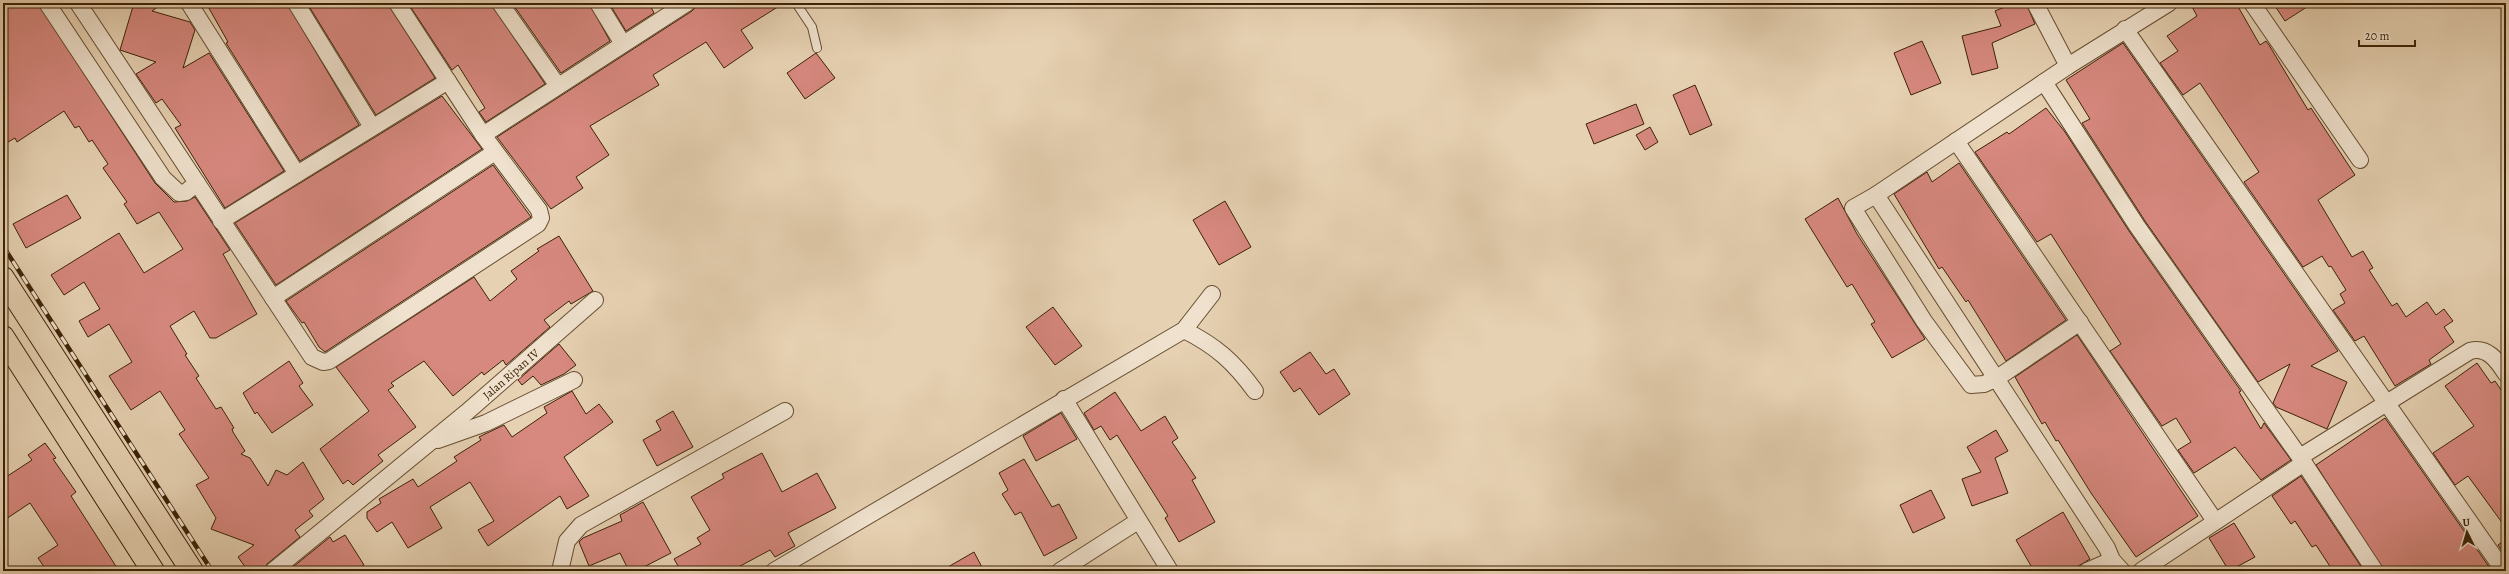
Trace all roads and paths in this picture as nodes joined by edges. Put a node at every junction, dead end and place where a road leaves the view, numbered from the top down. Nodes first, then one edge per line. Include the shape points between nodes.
1 (47, 3) edge
2 (78, 3) edge
3 (189, 3) edge
4 (296, 3) edge
5 (397, 3) edge
6 (500, 3) edge
7 (598, 3) edge
8 (687, 3) edge
9 (796, 3) edge
10 (2035, 3) edge
11 (2168, 3) edge
12 (2252, 3) edge
13 (664, 9) edge
14 (2125, 29) junction
15 (623, 44) junction
16 (817, 48) dead end
17 (2068, 66) junction
18 (448, 81) junction
19 (2044, 82) junction
20 (558, 86) junction
21 (372, 127) junction
22 (483, 135) junction
23 (1956, 141) junction
24 (495, 152) junction
25 (2360, 160) dead end
26 (297, 174) junction
27 (197, 183) junction
28 (1876, 196) junction
29 (222, 220) junction
30 (3, 278) edge
31 (1212, 294) dead end
32 (273, 298) junction
33 (594, 300) dead end
34 (2080, 322) junction
35 (1184, 330) junction
36 (3, 337) edge
37 (55, 358) junction
38 (2506, 374) edge
39 (28, 376) junction
40 (1997, 378) junction
41 (574, 380) dead end
42 (76, 391) junction
43 (1255, 391) dead end
44 (1064, 399) junction
45 (2387, 403) junction
46 (49, 408) junction
47 (785, 411) dead end
48 (425, 445) junction
49 (2302, 460) junction
50 (1138, 521) junction
51 (2215, 521) junction
52 (2117, 566) edge
53 (153, 571) edge
54 (192, 571) edge
55 (273, 571) edge
56 (560, 571) edge
57 (774, 571) edge
58 (1060, 571) edge
59 (1170, 571) edge
60 (2088, 571) edge
61 (2140, 571) edge
62 (2375, 571) edge
63 (2504, 571) edge

1 - 27 street via 163,178 179,193 186,192
2 - 27 street
3 - 26 street
4 - 21 street
5 - 18 street
6 - 20 street
7 - 15 street
8 - 13 street
9 - 16 lane via 812,27
10 - 17 street
11 - 14 street
12 - 25 street
13 - 15 street
14 - 17 street
14 - 45 street
15 - 20 street
17 - 19 street
18 - 21 street
18 - 22 street
19 - 23 street
19 - 49 street via 2137,226
20 - 22 street
21 - 26 street
22 - 24 street
23 - 28 street
23 - 34 street
24 - 32 street
24 - 32 street via 539,210 541,218 538,224 329,361 323,362 312,357
26 - 29 street
27 - 29 street
28 - 40 street
28 - 40 street via 1853,208 1924,321 1971,385 1984,384
29 - 32 street
30 - 37 highway
31 - 35 street
33 - 48 street, Jalan Ripan IV via 467,412
34 - 40 street
34 - 51 street
35 - 43 street via 1210,343 1229,360
35 - 44 street
36 - 39 highway
37 - 39 highway
37 - 42 highway
38 - 45 street via 2487,351 2478,348 2464,353
39 - 46 highway
40 - 52 street
41 - 48 street, Jalan Ripan IV via 486,423
42 - 46 highway
42 - 54 highway
44 - 50 street
44 - 57 street
45 - 49 street
45 - 63 street
46 - 53 highway
47 - 56 street via 581,525 567,541
48 - 55 street, Jalan Ripan IV
49 - 51 street
49 - 62 street
50 - 58 street
50 - 59 street
51 - 61 street
52 - 60 street

